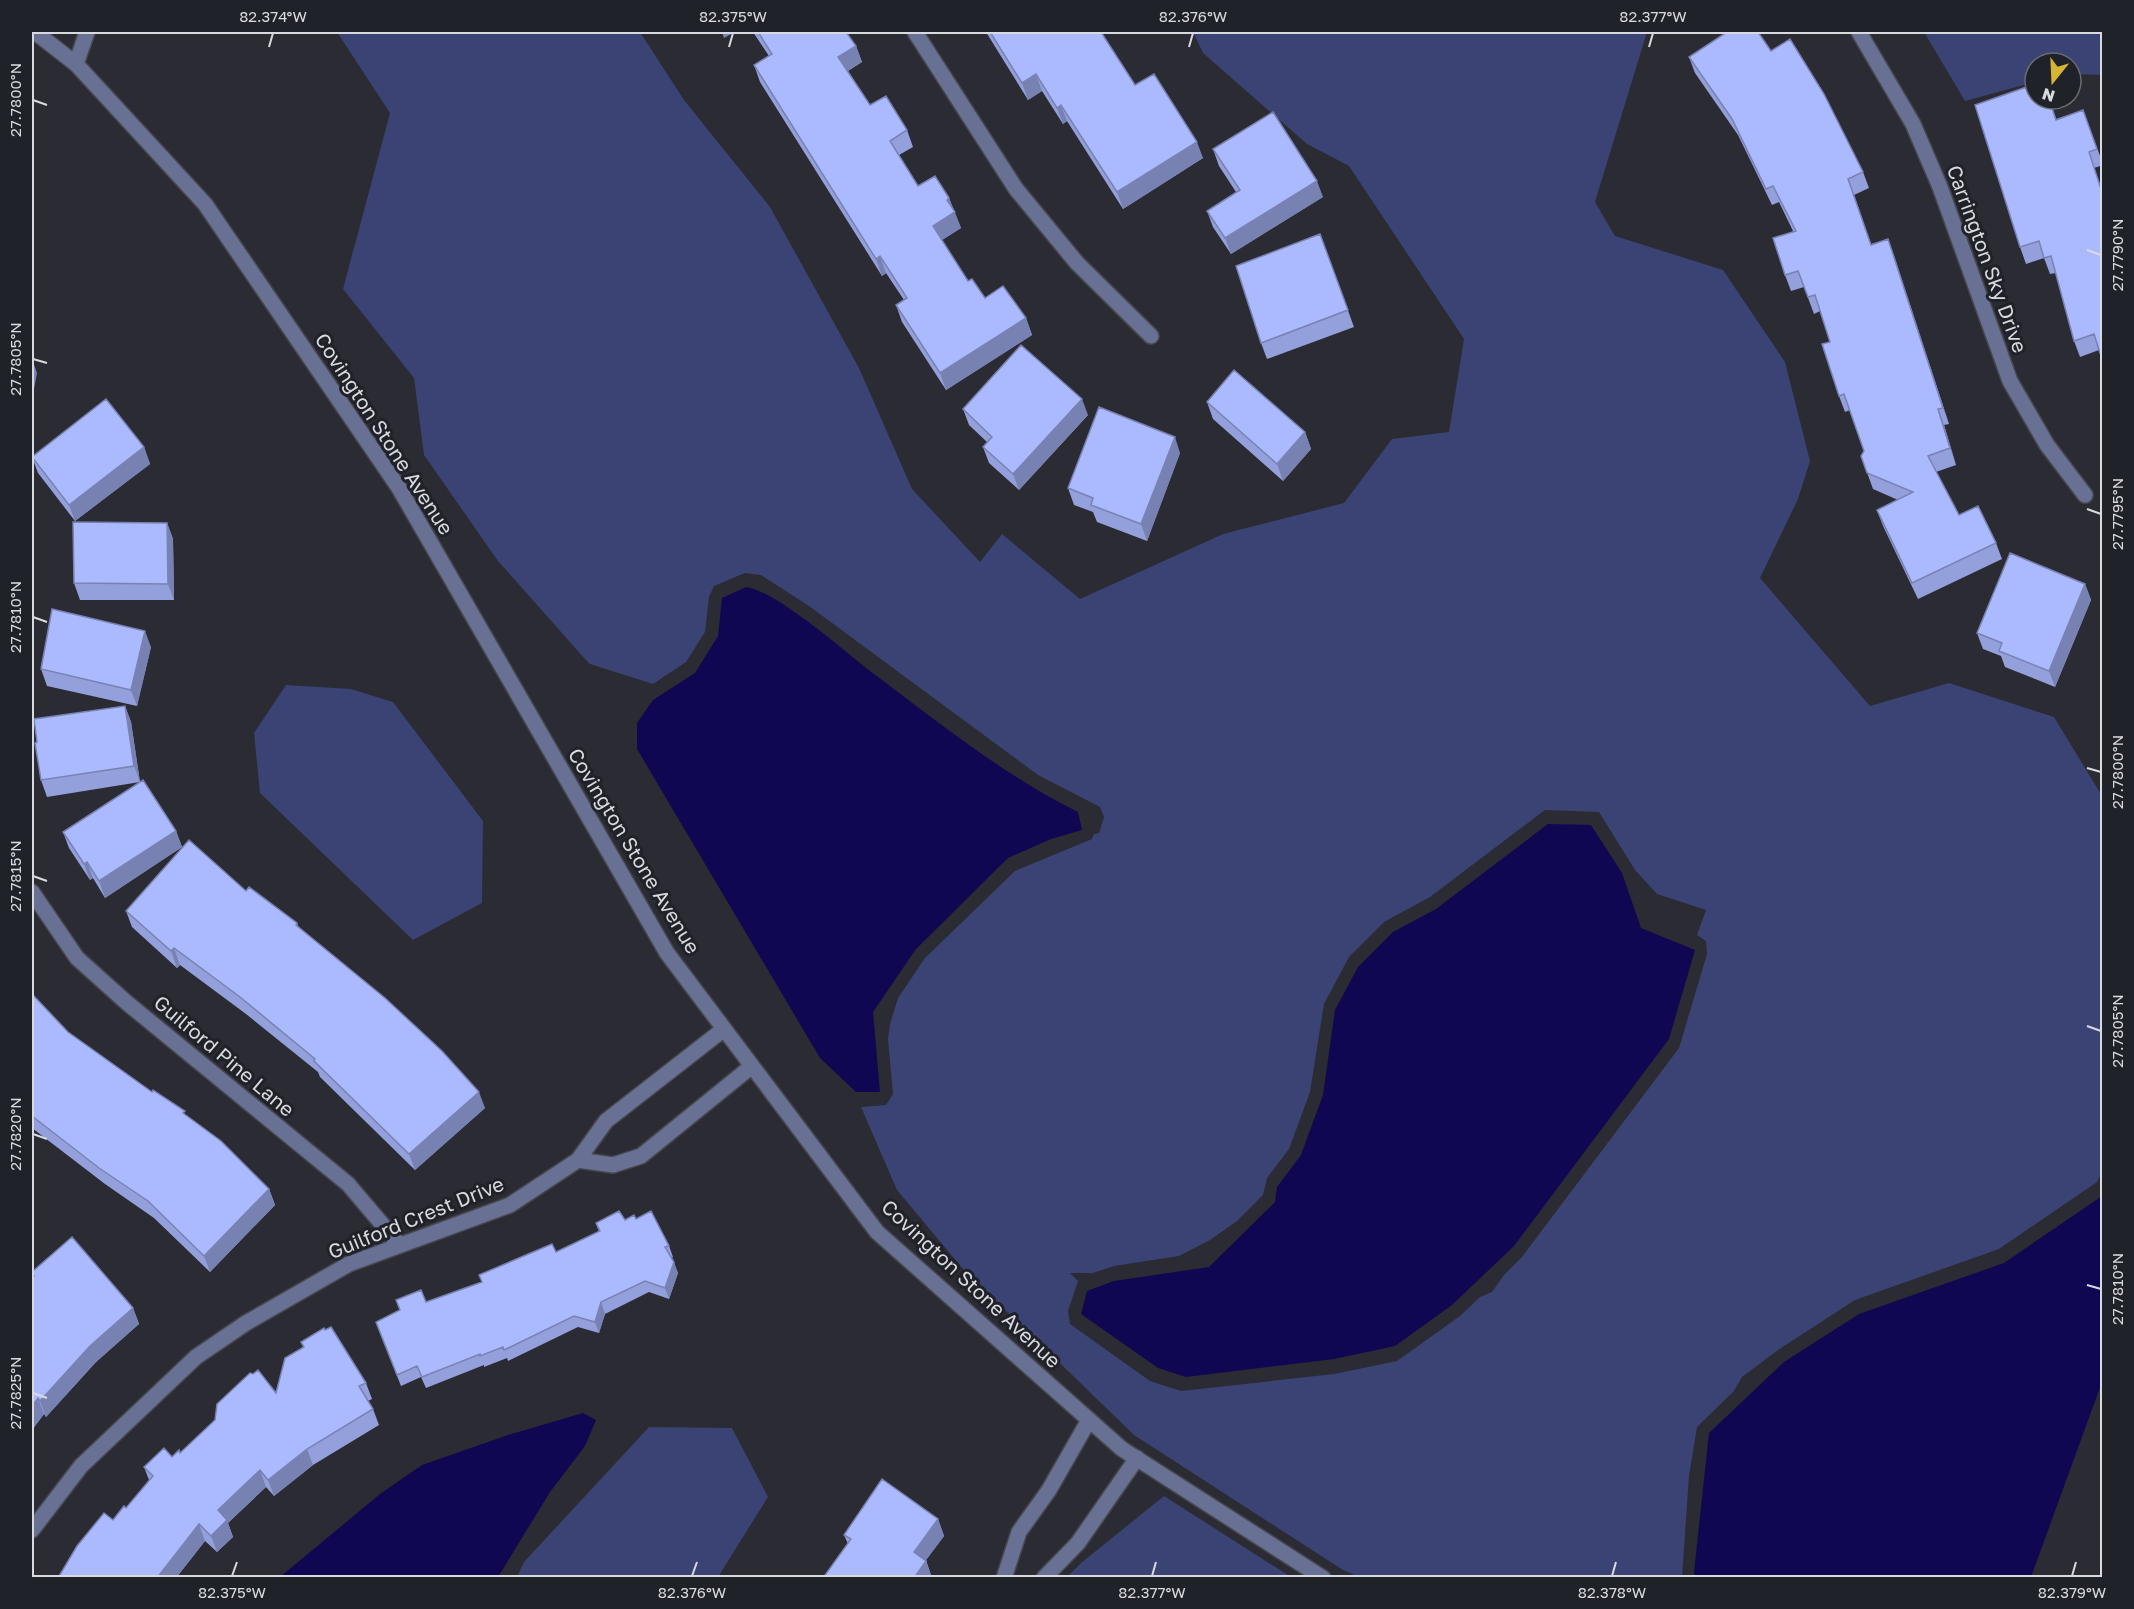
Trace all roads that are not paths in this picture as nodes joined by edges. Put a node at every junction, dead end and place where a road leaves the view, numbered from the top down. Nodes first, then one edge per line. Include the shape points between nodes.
1 (35, 32) edge
2 (87, 32) edge
3 (915, 32) edge
4 (1859, 32) edge
5 (76, 64) junction
6 (1151, 336) dead end
7 (2085, 495) dead end
8 (32, 892) edge
9 (724, 1029) junction
10 (752, 1066) junction
11 (578, 1160) junction
12 (399, 1244) junction
13 (1089, 1420) junction
14 (1137, 1458) junction
15 (32, 1530) edge
16 (1004, 1578) edge
17 (1044, 1578) edge
18 (1323, 1578) edge

1 - 5 street, Covington Stone Avenue
2 - 5 street
3 - 6 street via 1016,189 1077,262
4 - 7 street, Carrington Sky Drive via 1912,124 1940,187 2010,381 2047,445
5 - 9 street, Covington Stone Avenue via 204,204 399,488 667,952
8 - 12 street, Guilford Pine Lane via 77,958 348,1184
9 - 10 street, Covington Stone Avenue
9 - 11 street, Guilford Crest Drive via 606,1121
10 - 11 street via 641,1156 613,1165
10 - 13 street, Covington Stone Avenue via 877,1232
11 - 12 street, Guilford Crest Drive via 510,1205
12 - 15 street, Guilford Crest Drive via 339,1270 246,1323 196,1357 81,1466
13 - 14 street, Covington Stone Avenue
13 - 16 street via 1049,1490 1018,1532
14 - 17 street via 1078,1543
14 - 18 street, Covington Stone Avenue

